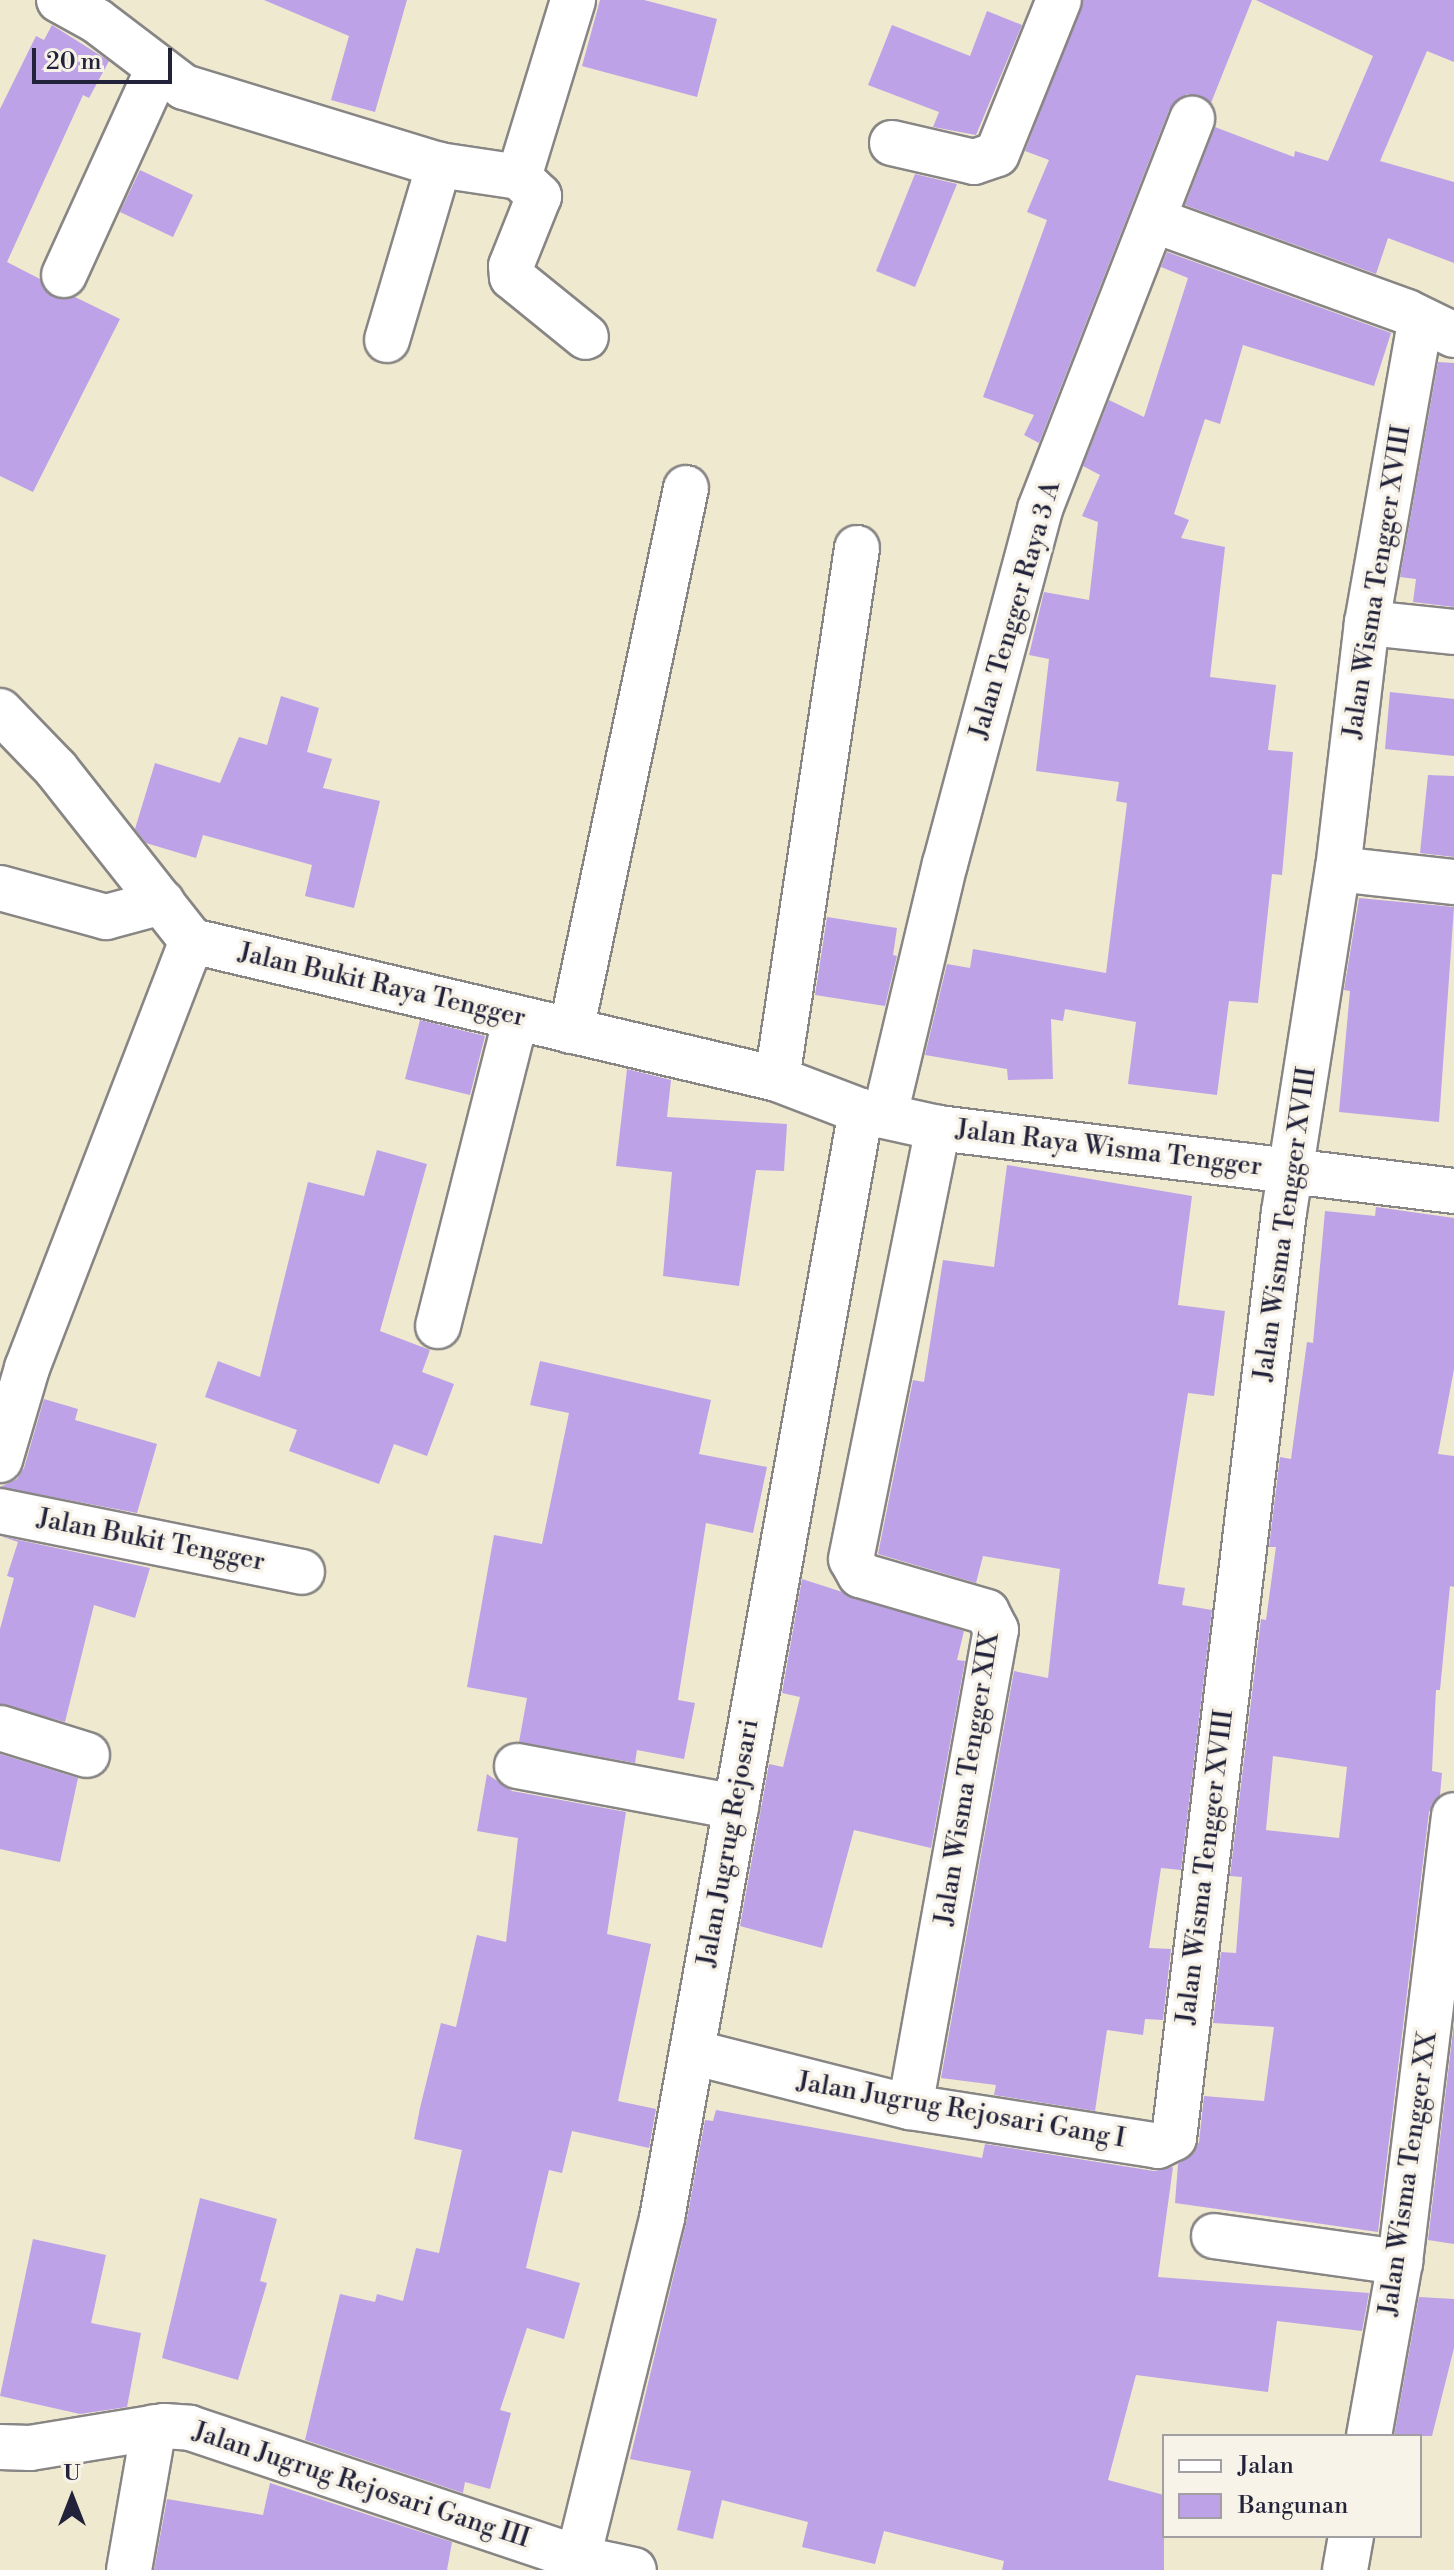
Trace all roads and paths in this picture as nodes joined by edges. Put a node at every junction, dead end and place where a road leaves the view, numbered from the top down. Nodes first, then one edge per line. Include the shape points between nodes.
1 (59, 0) edge
2 (573, 0) edge
3 (1059, 0) edge
4 (158, 69) junction
5 (1192, 119) dead end
6 (892, 143) dead end
7 (439, 165) junction
8 (519, 177) junction
9 (1156, 221) junction
10 (64, 275) dead end
11 (1437, 329) edge
12 (586, 337) dead end
13 (387, 340) dead end
14 (686, 488) dead end
15 (857, 548) dead end
16 (1367, 623) junction
17 (1454, 632) edge
18 (0, 711) edge
19 (1338, 869) junction
20 (1454, 882) edge
21 (0, 888) edge
22 (162, 902) junction
23 (192, 941) junction
24 (516, 1018) junction
25 (571, 1031) junction
26 (777, 1079) junction
27 (873, 1113) junction
28 (938, 1128) junction
29 (1290, 1171) junction
30 (1454, 1191) edge
31 (438, 1326) dead end
32 (0, 1460) edge
33 (0, 1511) edge
34 (302, 1572) dead end
35 (0, 1728) edge
36 (87, 1755) dead end
37 (517, 1766) dead end
38 (736, 1807) junction
39 (1454, 1815) edge
40 (692, 2052) junction
41 (910, 2107) junction
42 (1176, 2128) joint
43 (1214, 2236) dead end
44 (1400, 2262) junction
45 (154, 2427) junction
46 (1369, 2434) edge
47 (0, 2447) edge
48 (1351, 2538) edge
49 (576, 2564) edge
50 (129, 2570) edge
51 (634, 2570) edge
52 (1345, 2570) edge

1 - 4 street via 97,21
2 - 8 street
3 - 6 street via 997,154 974,162
4 - 7 street via 184,87
4 - 10 street
5 - 9 street, Jalan Tengger Raya 3 A
7 - 8 street
7 - 13 street
8 - 12 street via 539,196 511,266 512,277
9 - 11 street via 1407,312
9 - 27 street, Jalan Tengger Raya 3 A via 1040,509
11 - 16 street, Jalan Wisma Tengger XVIII
14 - 25 street
15 - 26 street
16 - 17 street
16 - 19 street, Jalan Wisma Tengger XVIII
18 - 22 street via 56,769
19 - 20 street
19 - 29 street, Jalan Wisma Tengger XVIII
21 - 22 street via 106,917
22 - 23 street
23 - 24 street, Jalan Bukit Raya Tengger
23 - 32 street via 27,1368
24 - 25 street, Jalan Bukit Raya Tengger
24 - 31 street
25 - 26 street, Jalan Bukit Raya Tengger
26 - 27 street, Jalan Bukit Raya Tengger
27 - 28 street, Jalan Raya Wisma Tengger
27 - 38 street, Jalan Jugrug Rejosari
28 - 29 street, Jalan Raya Wisma Tengger
28 - 41 street, Jalan Wisma Tengger XIX via 851,1559 860,1575 987,1612 996,1630
29 - 30 street, Jalan Raya Wisma Tengger
29 - 42 street, Jalan Wisma Tengger XVIII
33 - 34 street, Jalan Bukit Tengger
35 - 36 street
37 - 38 street
38 - 40 street, Jalan Jugrug Rejosari
39 - 44 street, Jalan Wisma Tengger XX
40 - 41 street, Jalan Jugrug Rejosari Gang I
40 - 49 street, Jalan Jugrug Rejosari via 662,2218
41 - 42 street, Jalan Jugrug Rejosari Gang I via 1158,2146 1170,2142
43 - 44 street
44 - 46 street, Jalan Wisma Tengger XX
45 - 47 street, Jalan Jugrug Rejosari Gang III via 30,2448
45 - 49 street, Jalan Jugrug Rejosari Gang III via 190,2428
45 - 50 street
48 - 52 street
49 - 51 street, Jalan Jugrug Rejosari Gang III

